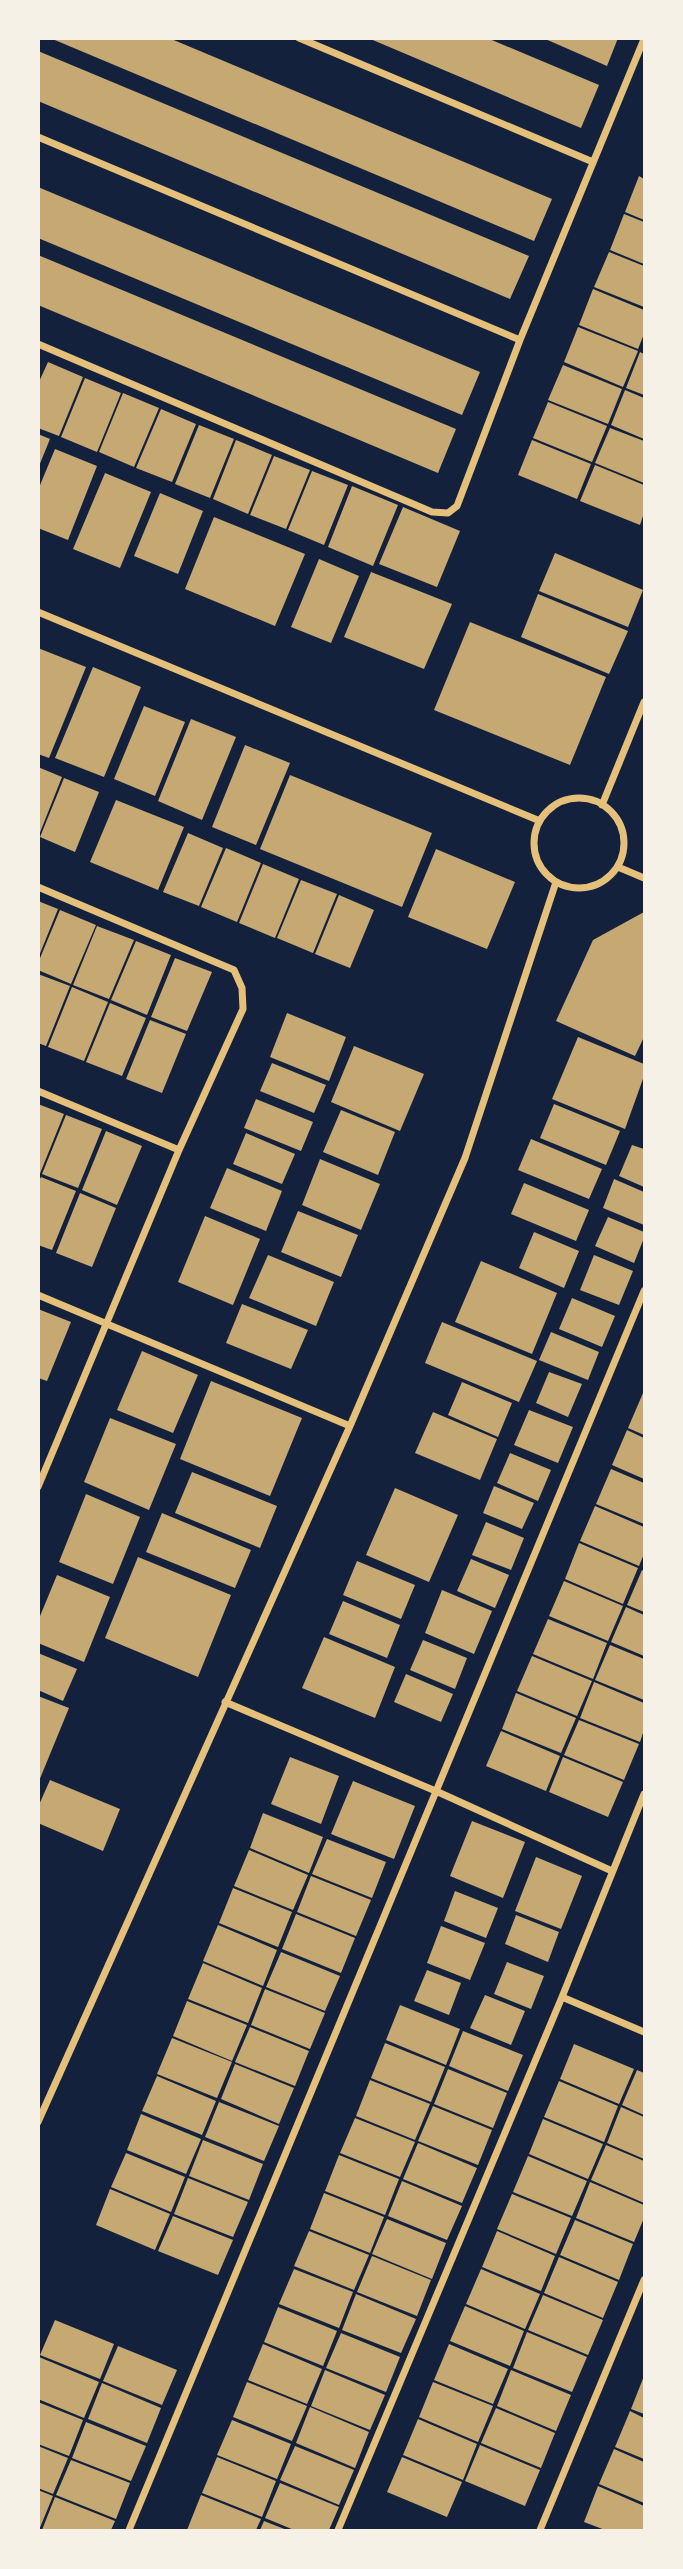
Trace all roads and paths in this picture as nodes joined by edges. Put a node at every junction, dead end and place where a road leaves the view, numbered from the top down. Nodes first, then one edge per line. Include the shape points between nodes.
1 (299, 38) edge
2 (645, 39) edge
3 (38, 137) edge
4 (593, 162) junction
5 (520, 340) junction
6 (38, 344) edge
7 (38, 612) edge
8 (645, 702) edge
9 (602, 805) junction
10 (540, 821) junction
11 (618, 867) junction
12 (645, 878) edge
13 (556, 882) junction
14 (38, 887) edge
15 (38, 1091) edge
16 (179, 1150) junction
17 (645, 1291) edge
18 (38, 1295) edge
19 (107, 1323) junction
20 (350, 1426) junction
21 (38, 1487) edge
22 (225, 1702) junction
23 (438, 1792) junction
24 (645, 1794) edge
25 (612, 1871) junction
26 (562, 1997) junction
27 (645, 2032) edge
28 (40, 2111) edge
29 (38, 2122) edge
30 (645, 2280) edge
31 (129, 2530) edge
32 (338, 2530) edge
33 (540, 2530) edge

1 - 4 street
2 - 4 street
3 - 5 street
4 - 5 street
5 - 6 street via 457,506 448,513 432,512
7 - 10 street
8 - 9 street
9 - 10 street via 568,800 552,807
9 - 11 street via 615,816 623,832 624,850
10 - 13 street via 534,837 536,855
11 - 12 street
11 - 13 street via 606,880 590,887
13 - 20 street via 464,1158
14 - 16 street via 234,970 242,988 243,1009
15 - 16 street
16 - 19 street
17 - 23 street
18 - 19 street
19 - 20 street
19 - 21 street
20 - 22 street
22 - 23 street
22 - 28 street
23 - 25 street
23 - 31 street
24 - 25 street
25 - 26 street
26 - 27 street
26 - 32 street
28 - 29 street
30 - 33 street

